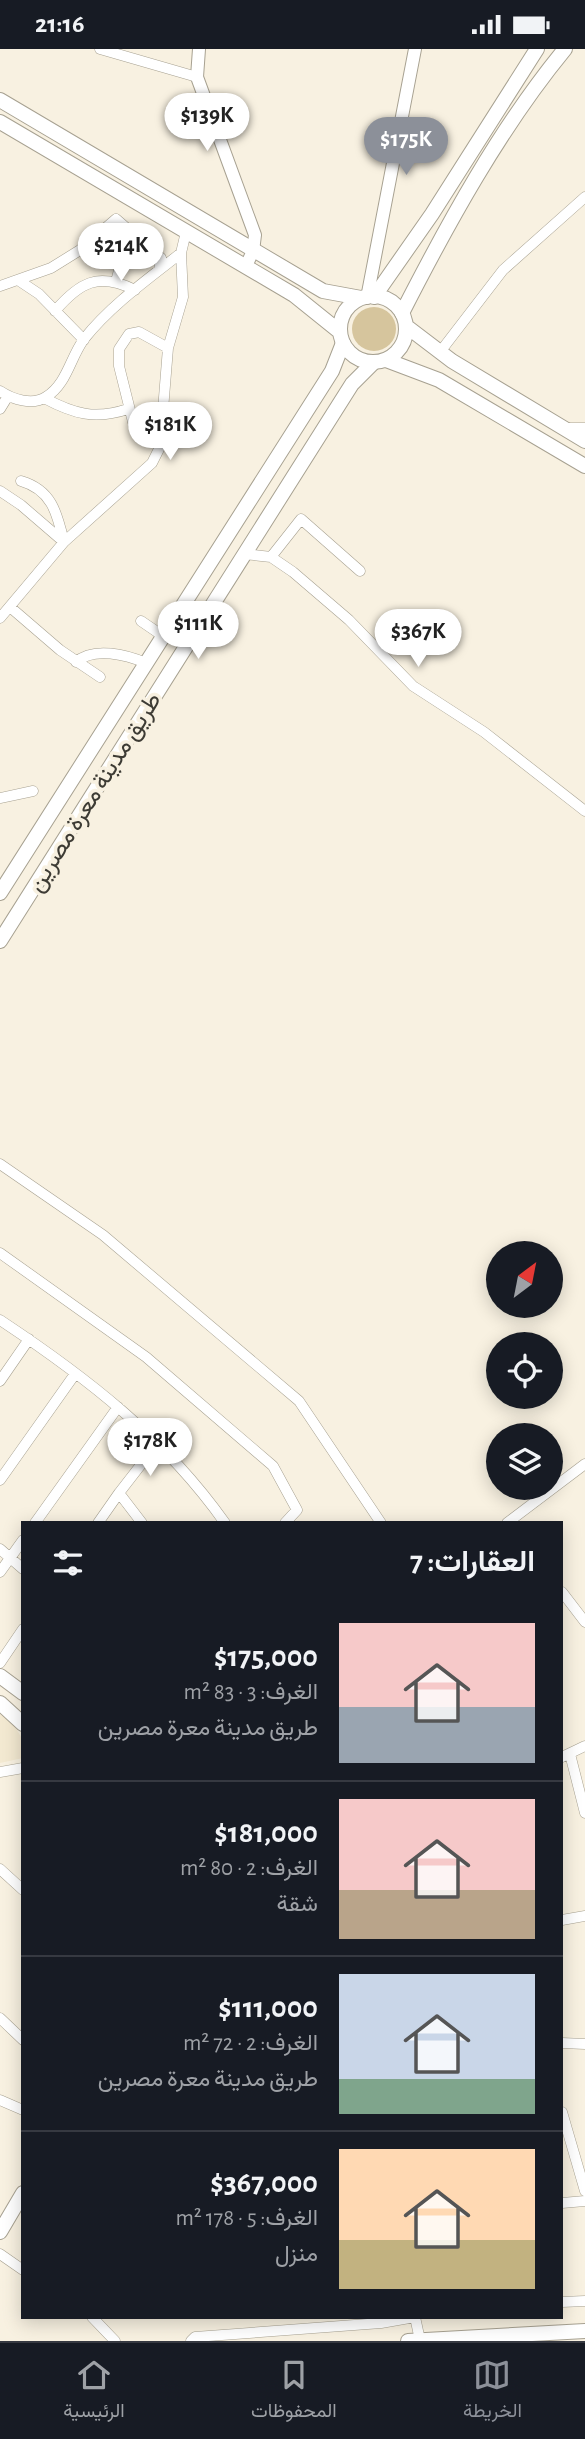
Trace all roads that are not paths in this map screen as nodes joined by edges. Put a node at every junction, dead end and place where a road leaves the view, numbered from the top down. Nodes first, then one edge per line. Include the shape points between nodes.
1 (100, 49) edge
2 (199, 49) edge
3 (415, 49) edge
4 (537, 49) edge
5 (565, 49) edge
6 (197, 77) junction
7 (0, 100) edge
8 (0, 123) edge
9 (585, 197) edge
10 (186, 232) junction
11 (253, 251) junction
12 (181, 253) junction
13 (121, 262) dead end
14 (246, 266) junction
15 (158, 271) junction
16 (18, 280) junction
17 (116, 282) junction
18 (0, 286) edge
19 (135, 290) junction
20 (368, 297) junction
21 (55, 311) junction
22 (404, 320) junction
23 (341, 338) junction
24 (84, 340) junction
25 (168, 348) junction
26 (440, 352) junction
27 (380, 361) junction
28 (4, 393) edge
29 (44, 398) junction
30 (0, 409) edge
31 (128, 409) junction
32 (562, 428) junction
33 (585, 428) edge
34 (160, 435) junction
35 (585, 441) edge
36 (585, 466) edge
37 (21, 481) dead end
38 (0, 491) edge
39 (64, 542) junction
40 (244, 554) junction
41 (271, 557) junction
42 (360, 571) dead end
43 (10, 607) junction
44 (0, 618) edge
45 (141, 621) dead end
46 (163, 636) junction
47 (76, 662) junction
48 (146, 663) junction
49 (100, 677) dead end
50 (33, 792) dead end
51 (0, 798) edge
52 (585, 811) edge
53 (0, 893) edge
54 (0, 941) edge
55 (0, 1164) edge
56 (0, 1253) edge
57 (0, 1320) edge
58 (29, 1339) junction
59 (75, 1374) junction
60 (0, 1381) edge
61 (118, 1406) junction
62 (157, 1444) junction
63 (585, 1464) edge
64 (0, 1480) edge
65 (119, 1493) junction
66 (36, 1521) edge
67 (99, 1521) edge
68 (140, 1521) edge
69 (224, 1521) edge
70 (287, 1521) edge
71 (380, 1521) edge
72 (508, 1521) edge
73 (21, 1543) edge
74 (0, 1549) edge
75 (11, 1557) junction
76 (21, 1567) edge
77 (0, 1572) edge
78 (563, 1593) edge
79 (585, 1622) edge
80 (21, 1632) edge
81 (0, 1663) edge
82 (0, 1676) edge
83 (21, 1692) edge
84 (0, 1703) edge
85 (21, 1722) edge
86 (585, 1746) edge
87 (566, 1756) edge
88 (21, 1768) edge
89 (0, 1772) edge
90 (585, 1813) edge
91 (0, 1869) edge
92 (21, 1888) edge
93 (585, 1916) edge
94 (563, 1920) edge
95 (0, 2018) edge
96 (21, 2038) edge
97 (563, 2043) edge
98 (585, 2044) edge
99 (1, 2103) edge
100 (21, 2109) edge
101 (563, 2115) edge
102 (585, 2191) edge
103 (21, 2196) edge
104 (585, 2201) edge
105 (563, 2203) edge
106 (21, 2213) edge
107 (0, 2232) edge
108 (0, 2244) edge
109 (0, 2254) edge
110 (21, 2269) edge
111 (585, 2301) edge
112 (563, 2302) edge
113 (94, 2319) edge
114 (404, 2319) edge
115 (415, 2319) edge
116 (585, 2332) edge
117 (420, 2340) edge
118 (115, 2341) edge
119 (191, 2341) edge
120 (408, 2341) edge

1 - 6 street
2 - 6 street
3 - 20 street
4 - 20 main road via 432,214
5 - 22 main road via 493,153 423,268
6 - 11 street via 253,229
7 - 11 main road
8 - 10 main road
9 - 26 street via 503,269
10 - 12 street
10 - 14 main road
11 - 14 street
11 - 20 main road via 323,291
12 - 15 street
12 - 25 street via 183,297
13 - 17 street
14 - 23 main road via 294,295
15 - 16 street via 161,258 116,219 51,268
15 - 19 street
16 - 18 street
16 - 21 street
17 - 19 street
17 - 21 street via 78,286
19 - 24 street
20 - 22 main road via 389,301
20 - 23 main road via 345,311
21 - 24 street
22 - 26 main road
22 - 27 main road via 401,346
23 - 27 main road via 355,357
23 - 46 main road, طريق مدينة معرة مصرين via 332,371
24 - 29 street via 61,383
25 - 31 street via 139,332 129,334 119,349
25 - 34 street
26 - 32 main road
27 - 36 main road via 439,380
27 - 40 main road, طريق مدينة معرة مصرين via 352,384
28 - 29 street via 22,401
28 - 30 street
29 - 31 street via 86,416
31 - 34 street via 138,430
32 - 33 street
32 - 35 main road
34 - 39 street via 152,463
37 - 39 street via 50,499
38 - 39 street
39 - 43 street
40 - 41 street
40 - 54 main road, طريق مدينة معرة مصرين
41 - 42 street via 301,519
41 - 52 street via 349,620 413,686 484,732
43 - 44 street
43 - 47 street
45 - 46 street
46 - 48 main road, طريق مدينة معرة مصرين
47 - 48 street via 84,656 118,653
47 - 49 street
48 - 53 main road, طريق مدينة معرة مصرين
50 - 51 street
55 - 71 street via 103,1235 299,1401
56 - 70 street via 146,1357 273,1466 297,1510
57 - 58 street
58 - 59 street
58 - 60 street
59 - 61 street
59 - 64 street
61 - 62 street
61 - 66 street
62 - 65 street
62 - 69 street via 188,1472
63 - 72 street
65 - 67 street
65 - 68 street
73 - 75 street
74 - 75 street
75 - 76 street
75 - 77 street
78 - 79 street
80 - 81 street
82 - 83 main road
84 - 85 main road
86 - 87 street
87 - 90 street
88 - 89 street
91 - 92 street
93 - 94 street
95 - 96 street
97 - 98 street
99 - 100 street
101 - 102 street
103 - 107 main road
104 - 105 street
106 - 108 main road
109 - 110 street
111 - 112 street
113 - 118 street
114 - 119 street via 195,2337
115 - 117 street
116 - 117 main road
117 - 120 main road

